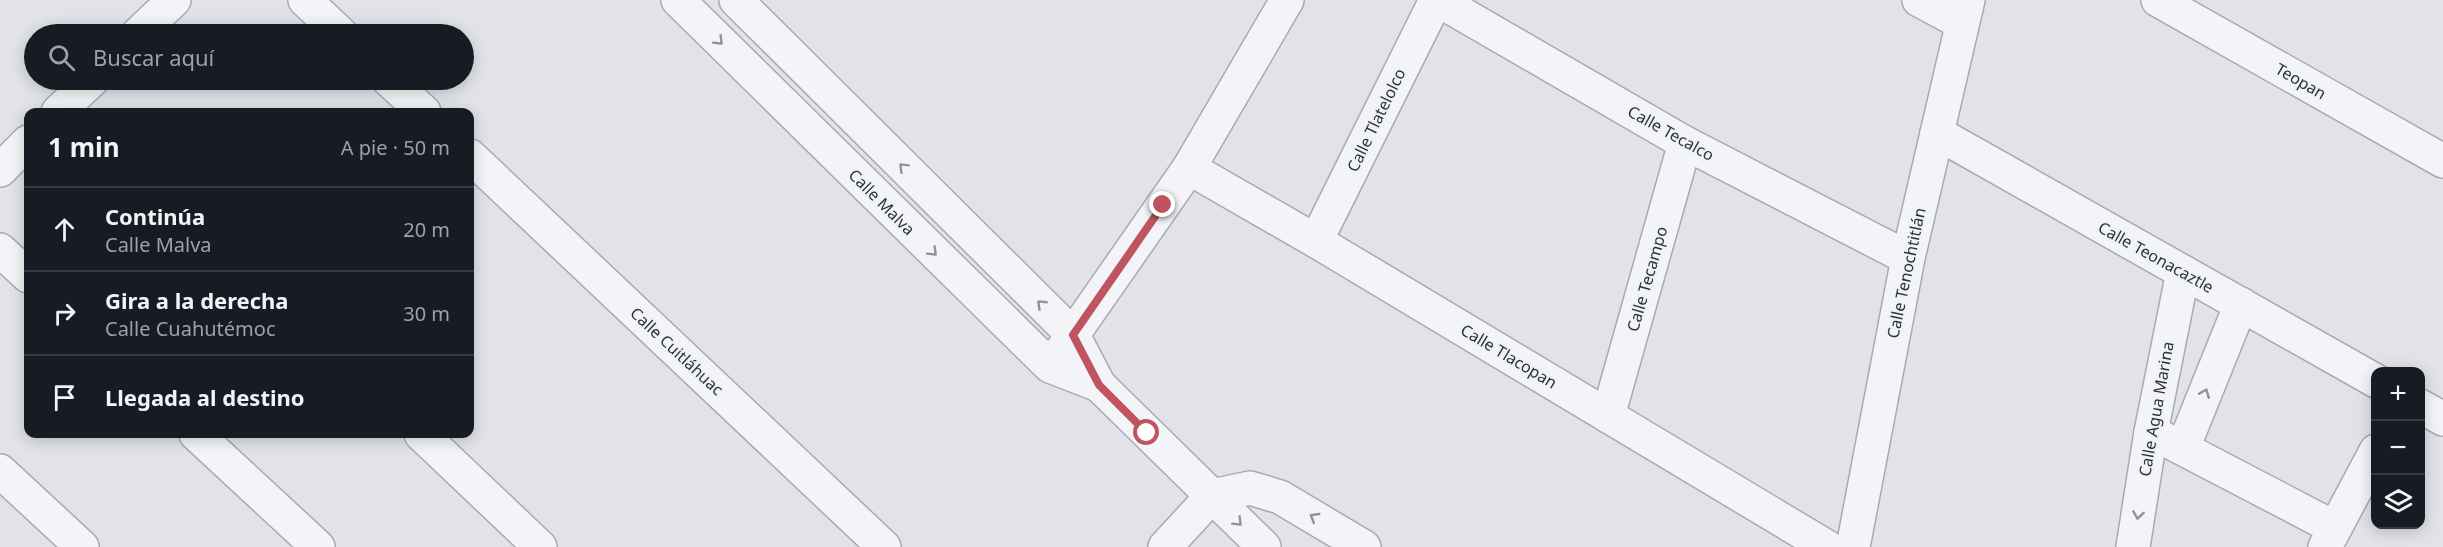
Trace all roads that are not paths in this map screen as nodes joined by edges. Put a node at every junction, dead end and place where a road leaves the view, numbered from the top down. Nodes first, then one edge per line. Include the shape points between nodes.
1 (174, 0) edge
2 (304, 0) edge
3 (678, 0) edge
4 (736, 0) edge
5 (1287, 0) edge
6 (1437, 0) edge
7 (1919, 0) edge
8 (2158, 0) edge
9 (1965, 12) edge
10 (149, 24) edge
11 (330, 24) edge
12 (400, 90) edge
13 (420, 108) edge
14 (1937, 133) junction
15 (1685, 143) junction
16 (24, 146) edge
17 (474, 160) edge
18 (2443, 161) edge
19 (1189, 168) junction
20 (0, 170) edge
21 (1316, 241) junction
22 (0, 250) edge
23 (1908, 258) junction
24 (24, 272) edge
25 (2183, 272) junction
26 (2241, 304) junction
27 (1073, 335) junction
28 (1050, 366) junction
29 (2371, 378) edge
30 (1099, 385) junction
31 (2425, 408) edge
32 (1608, 416) junction
33 (2443, 419) edge
34 (2151, 432) junction
35 (200, 438) edge
36 (425, 438) edge
37 (2183, 448) junction
38 (2371, 460) edge
39 (0, 471) edge
40 (1212, 496) junction
41 (2330, 538) edge
42 (82, 547) edge
43 (318, 547) edge
44 (540, 547) edge
45 (884, 547) edge
46 (1165, 547) edge
47 (1264, 547) edge
48 (1364, 547) edge
49 (1827, 547) edge
50 (1853, 547) edge
51 (2133, 547) edge

1 - 10 street
2 - 11 street
3 -> 28 street, Calle Malva
27 -> 4 street, Calle Malva
5 - 19 street
6 - 15 street, Calle Tecalco
6 - 21 street, Calle Tlatelolco
7 - 9 street
8 - 18 street, Teopan
9 - 14 street, Calle Tenochtitlán
12 - 13 street
14 - 23 street, Calle Tenochtitlán
14 - 25 street, Calle Teonacaztle
15 - 23 street, Calle Tecalco
15 - 32 street, Calle Tecampo
16 - 20 street
17 - 45 street, Calle Cuitláhuac
19 - 21 street, Calle Tlacopan
19 - 27 street
21 - 32 street, Calle Tlacopan
22 - 24 street
23 - 50 street, Calle Tenochtitlán
25 - 26 street, Calle Teonacaztle
25 - 34 street, Calle Agua Marina
26 - 29 street, Calle Teonacaztle
37 -> 26 street
27 - 28 street
27 - 30 street, Calle Malva
28 - 30 street, Calle Malva
30 - 40 street, Calle Malva
31 - 33 street
32 - 49 street, Calle Tlacopan
34 - 37 street
34 -> 51 street, Calle Agua Marina
35 - 43 street
36 - 44 street
37 - 41 street
38 - 41 street
39 - 42 street
40 - 46 street
40 -> 47 street, Calle Malva
48 -> 40 street via 1280,497 1250,488

